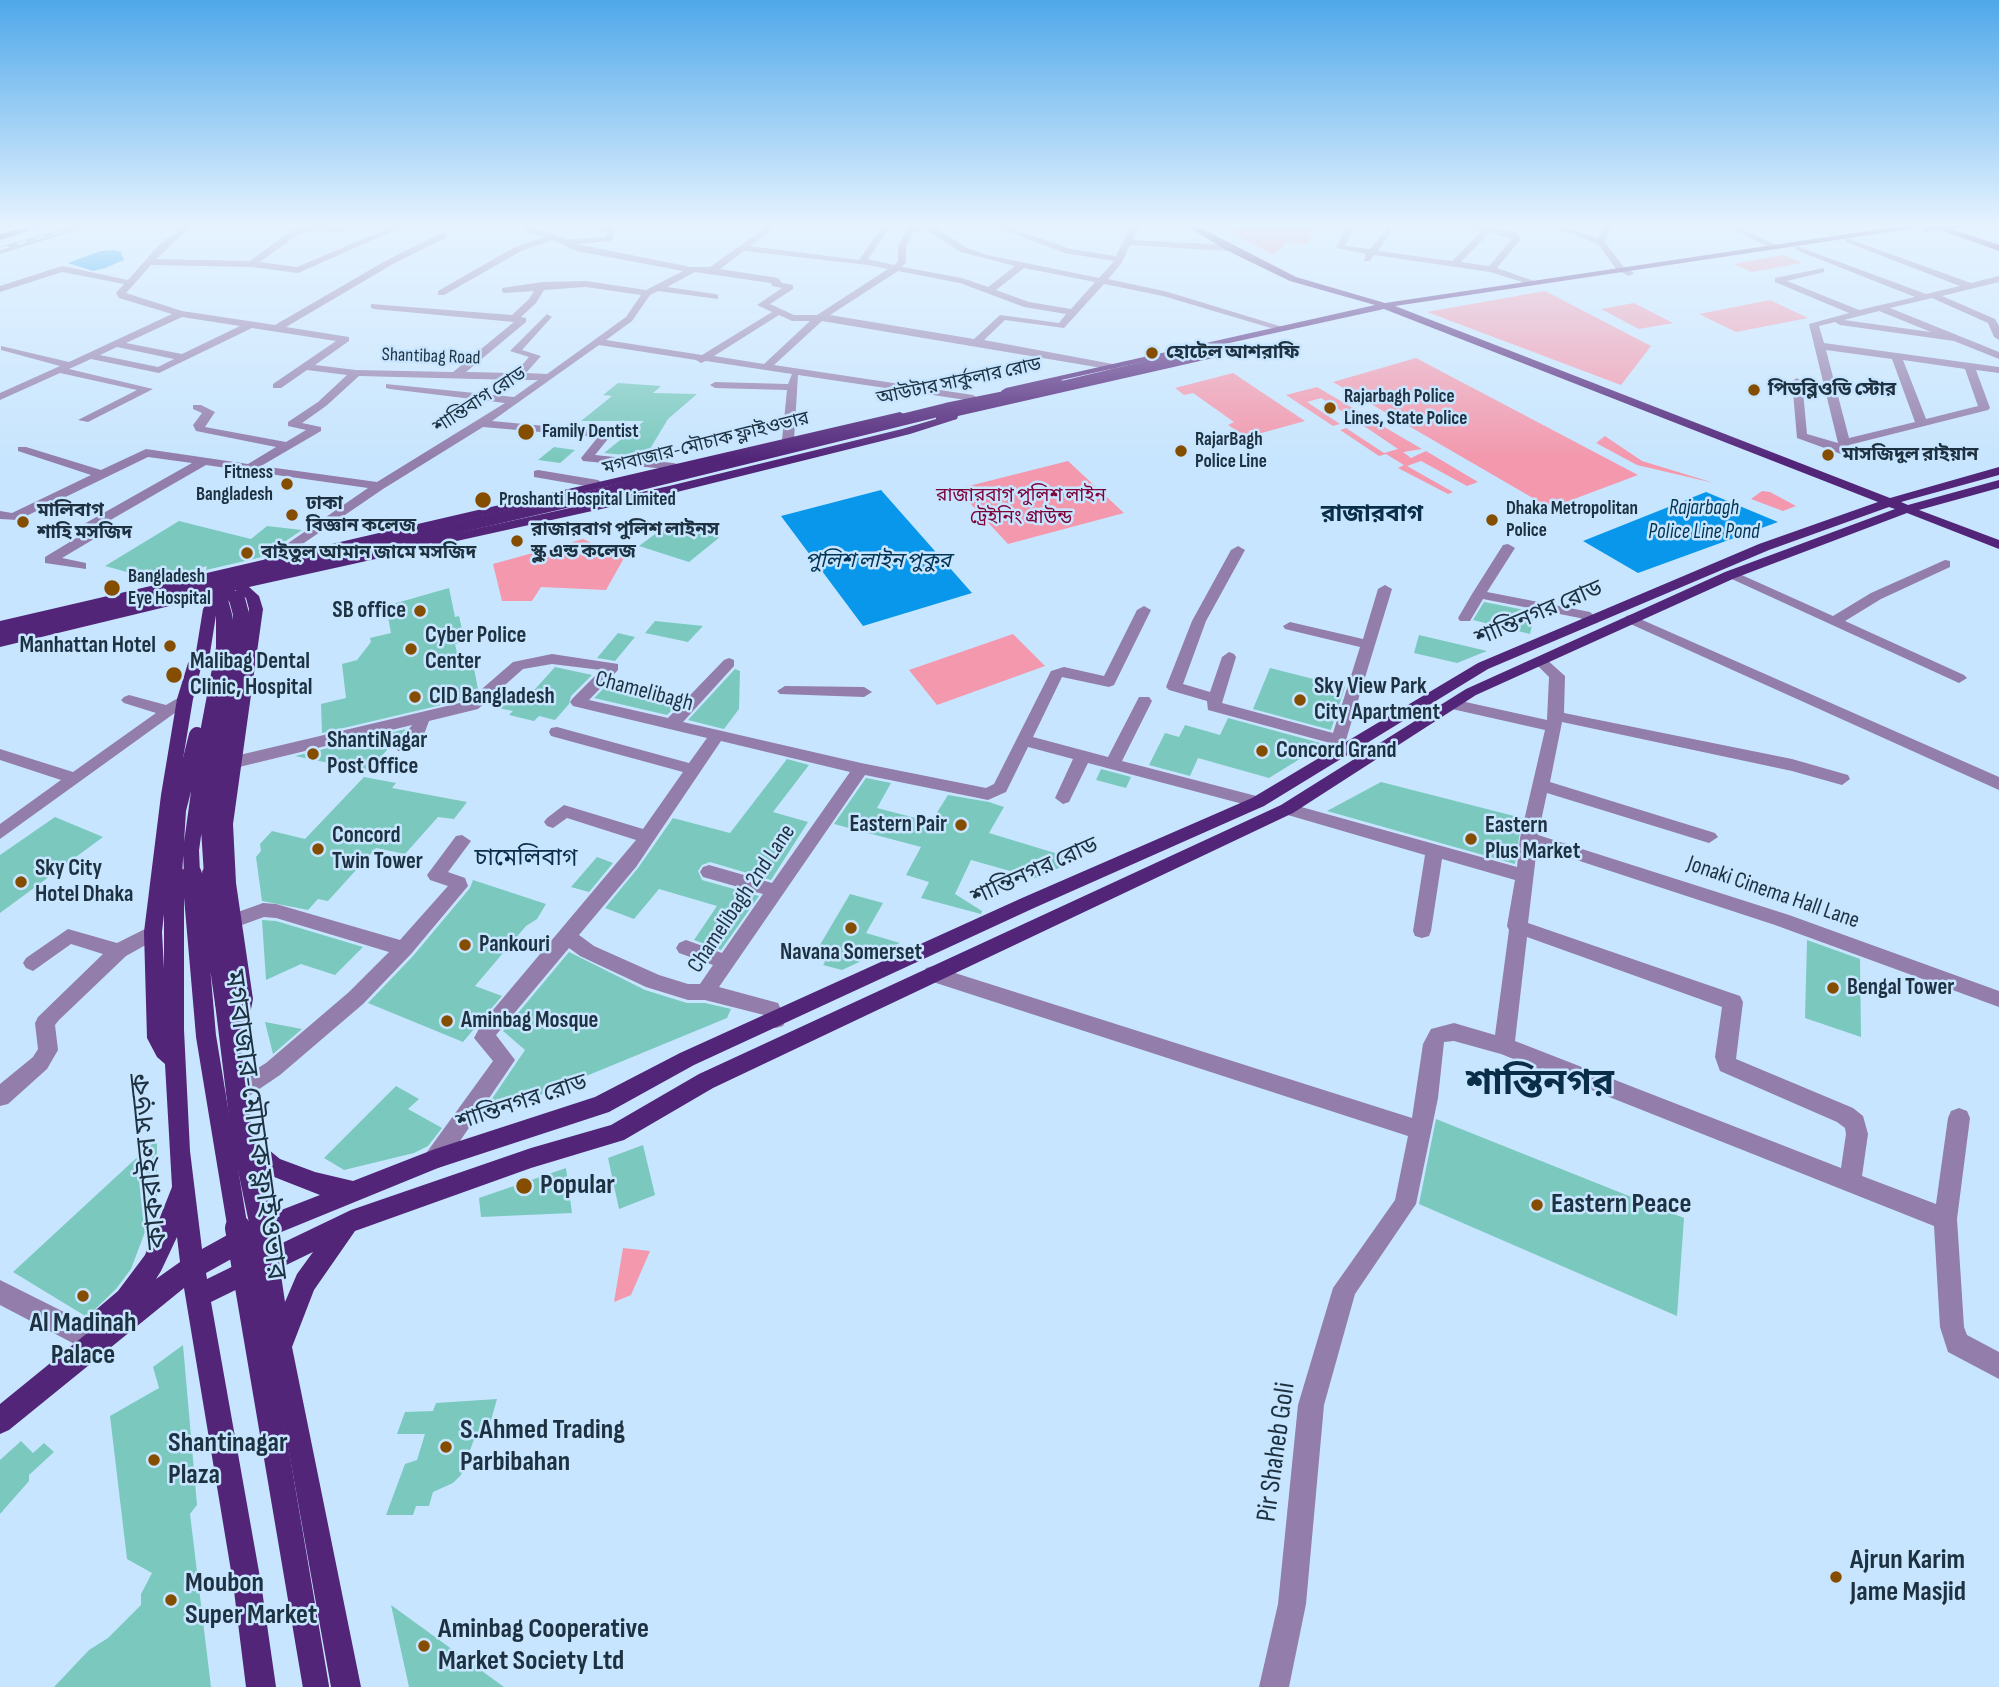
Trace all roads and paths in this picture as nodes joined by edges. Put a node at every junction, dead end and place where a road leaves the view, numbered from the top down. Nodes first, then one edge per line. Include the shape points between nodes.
1 (133, 302) edge
2 (322, 302) edge
3 (532, 302) edge
4 (643, 302) edge
5 (767, 302) edge
6 (845, 302) edge
7 (1018, 302) edge
8 (1083, 302) edge
9 (1190, 302) edge
10 (1372, 302) edge
11 (1382, 302) edge
12 (1425, 302) edge
13 (1450, 302) edge
14 (1831, 302) edge
15 (1906, 302) edge
16 (1943, 302) edge
17 (1383, 305) junction
18 (374, 306) dead end
19 (1397, 307) junction
20 (1880, 308) junction
21 (1410, 309) junction
22 (777, 310) junction
23 (1073, 312) junction
24 (1858, 313) junction
25 (181, 314) junction
26 (547, 317) dead end
27 (514, 318) junction
28 (819, 318) junction
29 (1829, 320) junction
30 (250, 324) junction
31 (277, 328) junction
32 (1281, 328) junction
33 (1999, 337) edge
34 (1241, 338) junction
35 (1958, 339) junction
36 (596, 342) junction
37 (976, 342) junction
38 (117, 344) junction
39 (1820, 346) junction
40 (5, 348) dead end
41 (90, 356) junction
42 (1896, 356) junction
43 (1999, 356) edge
44 (185, 358) junction
45 (701, 360) junction
46 (1969, 366) junction
47 (305, 367) junction
48 (1114, 367) junction
49 (64, 368) junction
50 (764, 369) junction
51 (1999, 370) edge
52 (356, 373) junction
53 (794, 373) junction
54 (456, 375) junction
55 (517, 377) junction
56 (547, 377) junction
57 (1797, 382) dead end
58 (277, 386) dead end
59 (390, 386) dead end
60 (715, 386) dead end
61 (793, 387) junction
62 (0, 397) edge
63 (973, 398) junction
64 (516, 401) junction
65 (197, 407) dead end
66 (983, 408) junction
67 (1984, 408) junction
68 (1999, 410) edge
69 (967, 412) junction
70 (85, 420) dead end
71 (481, 423) junction
72 (1922, 424) junction
73 (788, 440) junction
74 (1843, 443) junction
75 (287, 446) junction
76 (22, 449) dead end
77 (201, 463) junction
78 (673, 467) junction
79 (249, 468) junction
80 (655, 471) junction
81 (1999, 471) edge
82 (100, 474) junction
83 (538, 474) dead end
84 (597, 484) junction
85 (1999, 484) edge
86 (379, 486) junction
87 (1905, 503) junction
88 (0, 515) edge
89 (1999, 534) edge
90 (1999, 545) edge
91 (1508, 548) dead end
92 (1238, 550) dead end
93 (275, 559) junction
94 (1945, 564) dead end
95 (81, 566) dead end
96 (247, 566) joint
97 (1722, 571) junction
98 (221, 583) junction
99 (1385, 589) dead end
100 (178, 592) junction
101 (1479, 594) junction
102 (1144, 610) dead end
103 (1638, 610) junction
104 (1465, 618) dead end
105 (1592, 620) junction
106 (1834, 622) junction
107 (0, 625) edge
108 (1290, 626) dead end
109 (0, 631) edge
110 (0, 641) edge
111 (1367, 644) junction
112 (1229, 657) dead end
113 (1540, 661) junction
114 (195, 663) junction
115 (729, 663) dead end
116 (1959, 678) dead end
117 (785, 691) dead end
118 (864, 692) dead end
119 (1214, 698) junction
120 (185, 699) junction
121 (129, 700) dead end
122 (1144, 701) dead end
123 (1452, 704) junction
124 (168, 711) junction
125 (422, 717) junction
126 (1555, 721) junction
127 (672, 724) junction
128 (557, 732) dead end
129 (716, 736) junction
130 (1023, 740) junction
131 (404, 747) dead end
132 (1337, 748) junction
133 (0, 754) edge
134 (1083, 755) junction
135 (231, 763) junction
136 (1113, 763) junction
137 (691, 769) junction
138 (861, 769) junction
139 (75, 779) junction
140 (1842, 779) dead end
141 (1999, 784) edge
142 (1542, 785) junction
143 (1063, 798) dead end
144 (1258, 802) junction
145 (1287, 809) junction
146 (553, 822) dead end
147 (0, 833) edge
148 (647, 837) junction
149 (1709, 837) dead end
150 (1529, 838) junction
151 (462, 841) dead end
152 (1434, 851) junction
153 (709, 872) dead end
154 (1523, 876) junction
155 (776, 891) junction
156 (231, 922) junction
157 (1517, 926) junction
158 (1422, 931) dead end
159 (153, 932) junction
160 (567, 937) junction
161 (686, 948) dead end
162 (404, 949) junction
163 (119, 951) junction
164 (919, 954) junction
165 (727, 962) junction
166 (33, 964) dead end
167 (933, 974) junction
168 (705, 992) junction
169 (1999, 999) edge
170 (776, 1020) junction
171 (229, 1032) junction
172 (1504, 1046) junction
173 (176, 1062) junction
174 (236, 1093) junction
175 (0, 1097) edge
176 (1959, 1118) dead end
177 (1420, 1130) junction
178 (243, 1142) junction
179 (435, 1159) junction
180 (181, 1181) junction
181 (1850, 1182) junction
182 (350, 1192) junction
183 (1945, 1219) junction
184 (351, 1221) junction
185 (262, 1229) junction
186 (265, 1263) junction
187 (193, 1267) junction
188 (0, 1293) edge
189 (198, 1296) junction
190 (90, 1339) junction
191 (280, 1347) junction
192 (1999, 1366) edge
193 (0, 1411) edge
194 (0, 1421) edge
195 (261, 1687) edge
196 (316, 1687) edge
197 (346, 1687) edge
198 (1274, 1687) edge

1 - 25 street
2 - 31 street
3 - 27 street
4 - 36 street, শান্তিবাগ রোড via 629,319
5 - 22 street via 762,305
6 - 28 street
7 - 23 street
8 - 23 street
9 - 32 street
10 - 17 main road
11 - 19 main road
12 - 19 main road, আউটার সার্কুলার রোড
13 - 21 main road, আউটার সার্কুলার রোড
14 - 24 street
15 - 20 street
16 - 33 street via 1992,321
17 - 19 main road
17 - 32 main road, আউটার সার্কুলার রোড
18 - 27 street
19 - 21 main road
19 - 66 main road, আউটার সার্কুলার রোড via 1135,376
19 - 87 main road
20 - 24 street
20 - 35 street
21 - 87 main road
22 - 28 street via 792,318
22 - 45 street
23 - 37 street via 1057,326 1003,317
24 - 29 street
25 - 30 street
25 - 38 street
26 - 55 street via 514,351 536,356
27 - 54 street via 523,320
28 - 37 street via 904,327
28 - 50 street
29 - 35 street
29 - 39 street via 1814,324
30 - 31 street
30 - 44 street
31 - 47 street via 345,339
32 - 34 main road, আউটার সার্কুলার রোড
34 - 48 main road, আউটার সার্কুলার রোড
34 - 100 main road, মগবাজার-মৌচাক ফ্লাইওভার, bridge via 1205,352
35 - 43 street
36 - 45 street
36 - 56 street, শান্তিবাগ রোড
37 - 48 street
38 - 41 street
38 - 44 street
39 - 42 street
39 - 74 street
40 - 49 street
41 - 44 street via 156,370
41 - 49 street
42 - 46 street
42 - 72 street
45 - 50 street
46 - 51 street
46 - 67 street
47 - 52 street, Shantibag Road
47 - 58 street
48 - 63 main road, আউটার সার্কুলার রোড
49 - 62 street
49 - 70 street via 148,390
50 - 53 street
52 - 54 street, Shantibag Road
52 - 75 street via 322,404 293,422 317,429
53 - 61 street
53 - 63 street
54 - 55 street, Shantibag Road
55 - 56 street, Shantibag Road
56 - 64 street, শান্তিবাগ রোড
57 - 74 street via 1801,436 1840,450
59 - 64 street
60 - 61 street
61 - 73 street
63 - 66 main road
63 - 73 main road, আউটার সার্কুলার রোড
64 - 71 street, শান্তিবাগ রোড
65 - 75 street via 209,412 201,429
66 - 69 main road, মগবাজার-মৌচাক ফ্লাইওভার
67 - 68 street
67 - 72 street
69 - 98 main road, মগবাজার-মৌচাক ফ্লাইওভার, bridge
69 - 98 main road, আউটার সার্কুলার রোড via 913,430 669,490
71 - 78 street via 606,434 587,458
71 - 86 street, শান্তিবাগ রোড
72 - 74 street
73 - 78 main road, আউটার সার্কুলার রোড
75 - 79 street
76 - 82 street
77 - 79 street
77 - 82 street via 146,453
77 - 95 street via 89,527 99,530 50,560
78 - 80 main road, আউটার সার্কুলার রোড
79 - 86 street
80 - 84 main road, আউটার সার্কুলার রোড
80 - 100 main road, আউটার সার্কুলার রোড
81 - 87 main road
82 - 88 street via 14,517
83 - 84 street
84 - 93 main road, আউটার সার্কুলার রোড
85 - 87 main road
86 - 93 street, শান্তিবাগ রোড
87 - 89 main road
87 - 90 main road
87 - 97 main road, শান্তিনগর রোড
91 - 101 street
92 - 119 street via 1199,621 1174,687
93 - 96 main road, আউটার সার্কুলার রোড
93 - 98 street, শান্তিবাগ রোড
94 - 106 street via 1876,596
96 - 98 main road, কাকরাইল সড়ক
97 - 103 main road, শান্তিনগর রোড
97 - 106 street
98 - 100 main road, bridge
98 - 100 main road, আউটার সার্কুলার রোড
98 - 107 main road, আউটার সার্কুলার রোড
98 - 114 main road, কাকরাইল সড়ক via 210,609 202,653
98 - 135 main road via 252,596 256,609
98 - 171 main road, মগবাজার-মৌচাক ফ্লাইওভার, bridge via 237,599 241,614 209,829 215,932
99 - 111 street
100 - 109 main road, আউটার সার্কুলার রোড, bridge
100 - 110 main road, মগবাজার-মৌচাক ফ্লাইওভার, bridge
100 - 114 main road via 201,610 192,656
100 - 173 main road, bridge via 214,604 219,630 178,810 173,894
100 - 196 main road, মগবাজার-মৌচাক ফ্লাইওভার, bridge via 210,596 221,604 224,615 224,648 191,850 192,877 210,1059
101 - 104 street
101 - 105 street
102 - 130 street, Chamelibagh via 1113,678 1102,682 1059,672
103 - 105 main road, শান্তিনগর রোড
103 - 113 main road, শান্তিনগর রোড
103 - 141 street
105 - 132 main road, শান্তিনগর রোড via 1456,680
106 - 116 street
108 - 111 street
111 - 132 street
112 - 119 street
113 - 123 main road, শান্তিনগর রোড
113 - 126 street via 1557,676
114 - 120 main road, কাকরাইল সড়ক
115 - 127 street
117 - 118 street
119 - 132 street via 1215,708
120 - 124 street
120 - 159 main road, কাকরাইল সড়ক
121 - 124 street
122 - 136 street
123 - 126 street
123 - 145 main road, শান্তিনগর রোড
124 - 139 street
125 - 127 street, Chamelibagh via 476,704 514,667 552,659 613,667 579,702
125 - 131 street via 417,733
125 - 135 street, Chamelibagh
126 - 140 street via 1792,765
126 - 142 street
127 - 129 street, Chamelibagh
128 - 137 street
129 - 137 street
129 - 138 street, Chamelibagh
130 - 134 street
130 - 138 street, Chamelibagh via 1000,788 988,793
132 - 144 main road, শান্তিনগর রোড
133 - 139 street
134 - 136 street
134 - 143 street
135 - 156 main road via 224,852
136 - 144 street
137 - 148 street
138 - 155 street, Chamelibagh 2nd Lane
139 - 147 street
142 - 149 street
142 - 150 street
144 - 164 main road, শান্তিনগর রোড
145 - 152 street
145 - 167 main road, শান্তিনগর রোড
146 - 148 street via 564,811
148 - 160 street
150 - 154 street
150 - 169 street, Jonaki Cinema Hall Lane via 1782,920
151 - 162 street via 436,875 459,886
152 - 154 street
152 - 158 street
153 - 155 street
154 - 157 street
155 - 165 street, Chamelibagh 2nd Lane
156 - 162 street via 263,910 276,911
156 - 171 main road via 243,999
157 - 172 street
157 - 181 street via 1732,1002 1727,1065 1855,1123
159 - 163 street
159 - 173 main road, কাকরাইল সড়ক via 157,1038
160 - 168 street via 653,981 688,992
160 - 179 street via 484,1038 505,1060
161 - 165 street
162 - 174 street via 356,998 272,1069
163 - 166 street via 68,936
163 - 175 street via 45,1023 48,1050 40,1063
164 - 167 main road
164 - 170 main road, শান্তিনগর রোড
165 - 168 street, Chamelibagh 2nd Lane
167 - 177 street
167 - 184 main road, শান্তিনগর রোড via 706,1081 616,1133
168 - 170 street, Chamelibagh 2nd Lane via 771,1009
170 - 179 main road, শান্তিনগর রোড via 687,1059 601,1105
171 - 174 main road
172 - 177 street via 1454,1032 1438,1035
172 - 181 street
173 - 180 main road, কাকরাইল সড়ক
174 - 178 main road
176 - 183 street
177 - 198 street, Pir Shaheb Goli via 1405,1205 1345,1289 1311,1405 1292,1604
178 - 182 main road via 282,1171
178 - 185 main road
179 - 182 main road, শান্তিনগর রোড
180 - 187 main road, কাকরাইল সড়ক
180 - 190 main road via 170,1225 153,1263 127,1300
181 - 183 street
182 - 185 main road, শান্তিনগর রোড
183 - 192 street via 1957,1343
184 - 186 main road, শান্তিনগর রোড
184 - 191 main road via 305,1282
185 - 186 main road
185 - 187 main road, শান্তিনগর রোড
186 - 189 main road, শান্তিনগর রোড
186 - 191 main road
187 - 189 main road, কাকরাইল সড়ক
187 - 190 main road, শান্তিনগর রোড
188 - 190 street
189 - 195 main road, কাকরাইল সড়ক
190 - 193 main road
190 - 194 main road
191 - 197 main road

